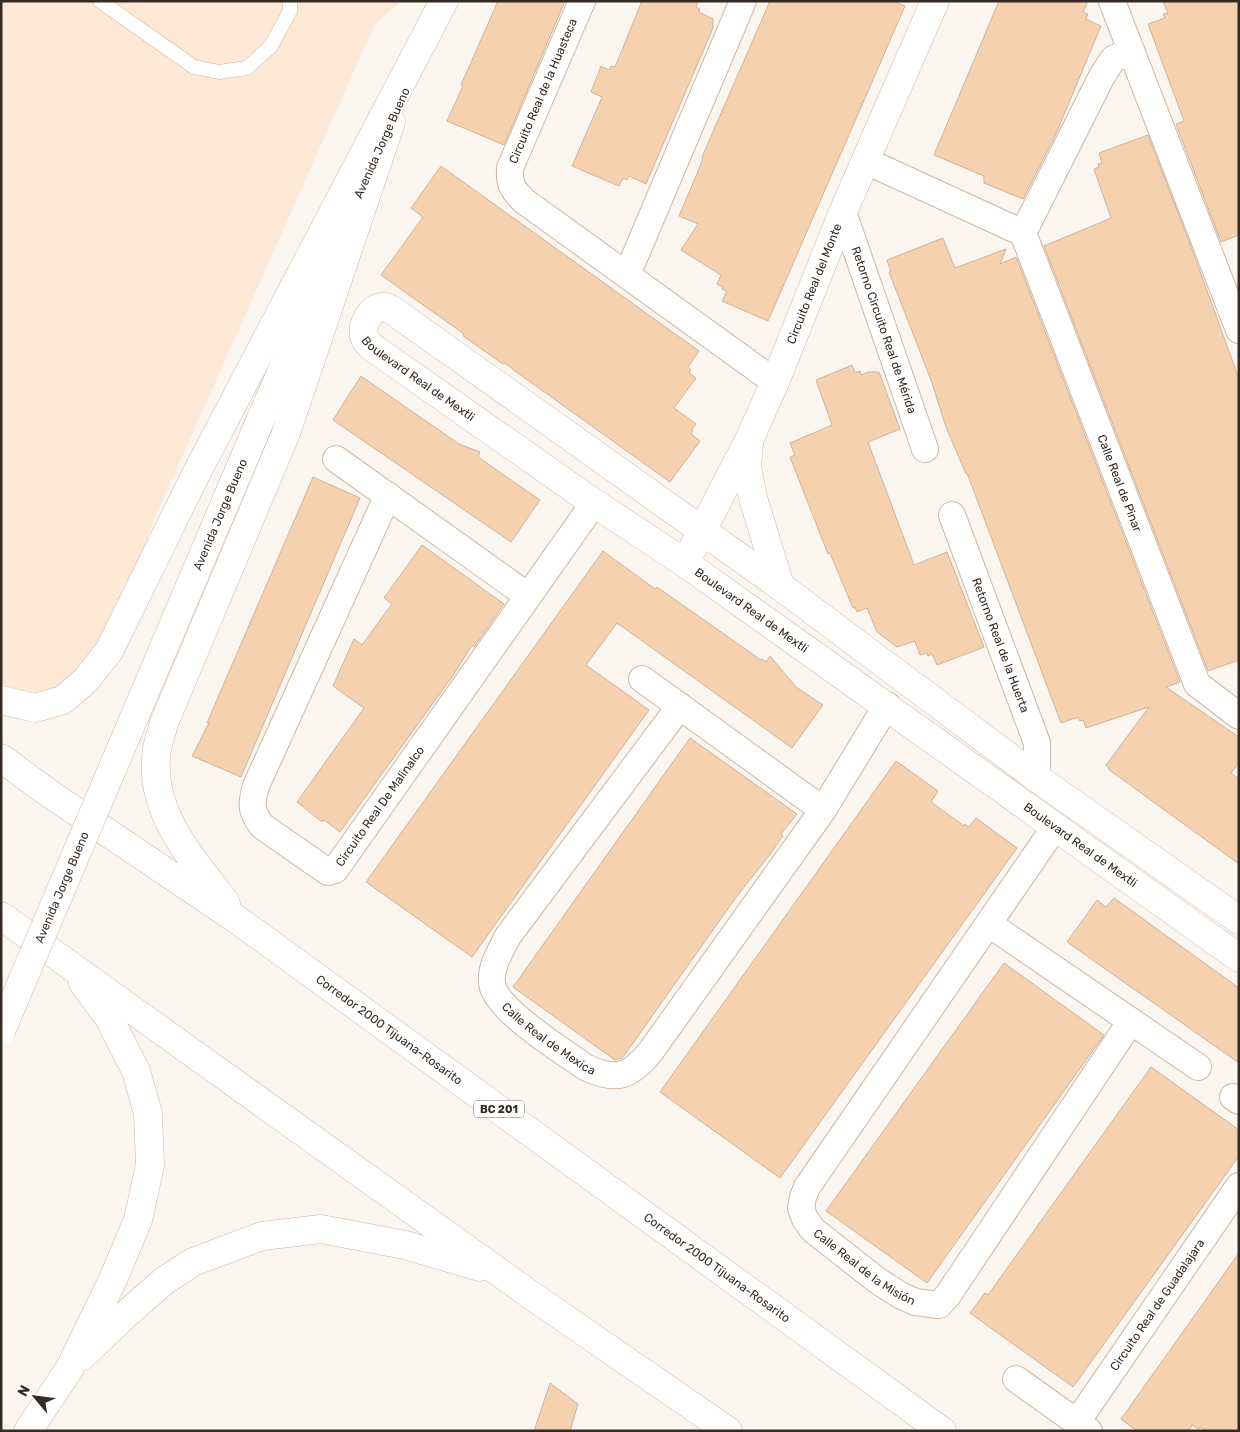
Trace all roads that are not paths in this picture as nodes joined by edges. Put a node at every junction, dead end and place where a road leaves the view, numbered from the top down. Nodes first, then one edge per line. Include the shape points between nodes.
1 (100, 1) edge
2 (290, 1) edge
3 (445, 1) edge
4 (582, 1) edge
5 (743, 1) edge
6 (935, 1) edge
7 (1112, 1) edge
8 (1131, 51) junction
9 (391, 122) junction
10 (866, 161) junction
11 (843, 212) junction
12 (1023, 234) junction
13 (627, 275) junction
14 (1239, 330) edge
15 (775, 382) junction
16 (750, 438) junction
17 (925, 449) dead end
18 (336, 459) dead end
19 (388, 495) junction
20 (594, 503) junction
21 (952, 514) dead end
22 (702, 532) junction
23 (685, 562) junction
24 (780, 586) junction
25 (528, 596) junction
26 (642, 679) dead end
27 (1, 700) edge
28 (886, 705) junction
29 (680, 706) junction
30 (1239, 716) edge
31 (1, 758) edge
32 (1, 763) edge
33 (1037, 778) junction
34 (50, 794) junction
35 (823, 810) junction
36 (1055, 827) junction
37 (1201, 893) junction
38 (1, 916) edge
39 (1184, 918) junction
40 (1239, 920) edge
41 (239, 921) junction
42 (988, 924) junction
43 (1239, 958) edge
44 (69, 963) junction
45 (1131, 1022) junction
46 (1, 1031) edge
47 (1198, 1067) dead end
48 (1239, 1186) edge
49 (502, 1273) junction
50 (70, 1368) junction
51 (1016, 1379) dead end
52 (934, 1425) edge
53 (1083, 1426) edge
54 (28, 1431) edge
55 (728, 1431) edge
56 (964, 1431) edge

1 - 2 lane via 194,67 219,72 247,68 271,46 290,11
3 - 9 main road, Avenida Jorge Bueno
3 - 27 main road via 195,476 109,651 86,680 62,700 35,708
4 - 13 street, Circuito Real de la Huasteca via 510,168 509,180 524,201
5 - 13 street
6 - 10 main road, Circuito Real del Monte
7 - 8 street
8 - 12 street via 1113,59 1102,76
8 - 14 street
9 - 41 main road via 286,433 164,723 157,750 156,775 161,806 173,831
9 - 46 main road, Avenida Jorge Bueno, bridge
10 - 11 main road, Circuito Real del Monte
10 - 12 street
11 - 15 main road, Circuito Real del Monte
11 - 17 street, Retorno Circuito Real de Mérida
12 - 30 street, Calle Real de Pinar via 1197,684
13 - 15 street, Circuito Real de la Huasteca
15 - 16 main road, Circuito Real del Monte
16 - 22 main road, Circuito Real del Monte
16 - 24 main road via 747,467 753,498
18 - 19 street
19 - 25 street
19 - 25 street, Circuito Real De Malinalco via 256,786 252,800 254,815 262,826 328,872 335,870
20 - 22 main road, Boulevard Real de Mextli via 376,350 366,341 363,332 370,315 384,306 392,310
20 - 23 main road, Boulevard Real de Mextli
20 - 25 street, Circuito Real De Malinalco
21 - 33 street, Retorno Real de la Huerta via 1037,743
22 - 23 main road, Circuito Real del Monte
22 - 24 main road, Boulevard Real de Mextli
23 - 28 main road, Boulevard Real de Mextli
24 - 33 main road, Boulevard Real de Mextli
26 - 29 street
28 - 35 street, Calle Real de Mexica
28 - 36 main road, Boulevard Real de Mextli
29 - 35 street
29 - 35 street, Calle Real de Mexica via 508,936 493,970 492,984 512,1014 597,1073 619,1075 639,1066
31 - 34 main road, Corredor 2000 Tijuana-Rosarito / BC 201
32 - 34 main road
33 - 37 main road, Boulevard Real de Mextli
34 - 41 main road, Corredor 2000 Tijuana-Rosarito / BC 201
36 - 39 main road, Boulevard Real de Mextli
36 - 42 street, Calle Real de la Misión
37 - 39 street
37 - 40 main road, Boulevard Real de Mextli
38 - 44 main road
39 - 43 main road, Boulevard Real de Mextli
41 - 52 main road, Corredor 2000 Tijuana-Rosarito / BC 201
42 - 45 street
42 - 45 street, Calle Real de la Misión via 803,1197 801,1208 813,1230 878,1281 915,1302 939,1305
44 - 49 main road
44 - 50 main road via 109,1018 136,1071 148,1114 150,1165 138,1220
45 - 47 street
48 - 53 street, Circuito Real de Guadalajara
49 - 50 main road via 405,1245 321,1230 262,1236 193,1262 164,1281
49 - 55 main road
50 - 54 main road
51 - 53 street, Circuito Real de Guadalajara
52 - 56 main road, Corredor 2000 Tijuana-Rosarito

